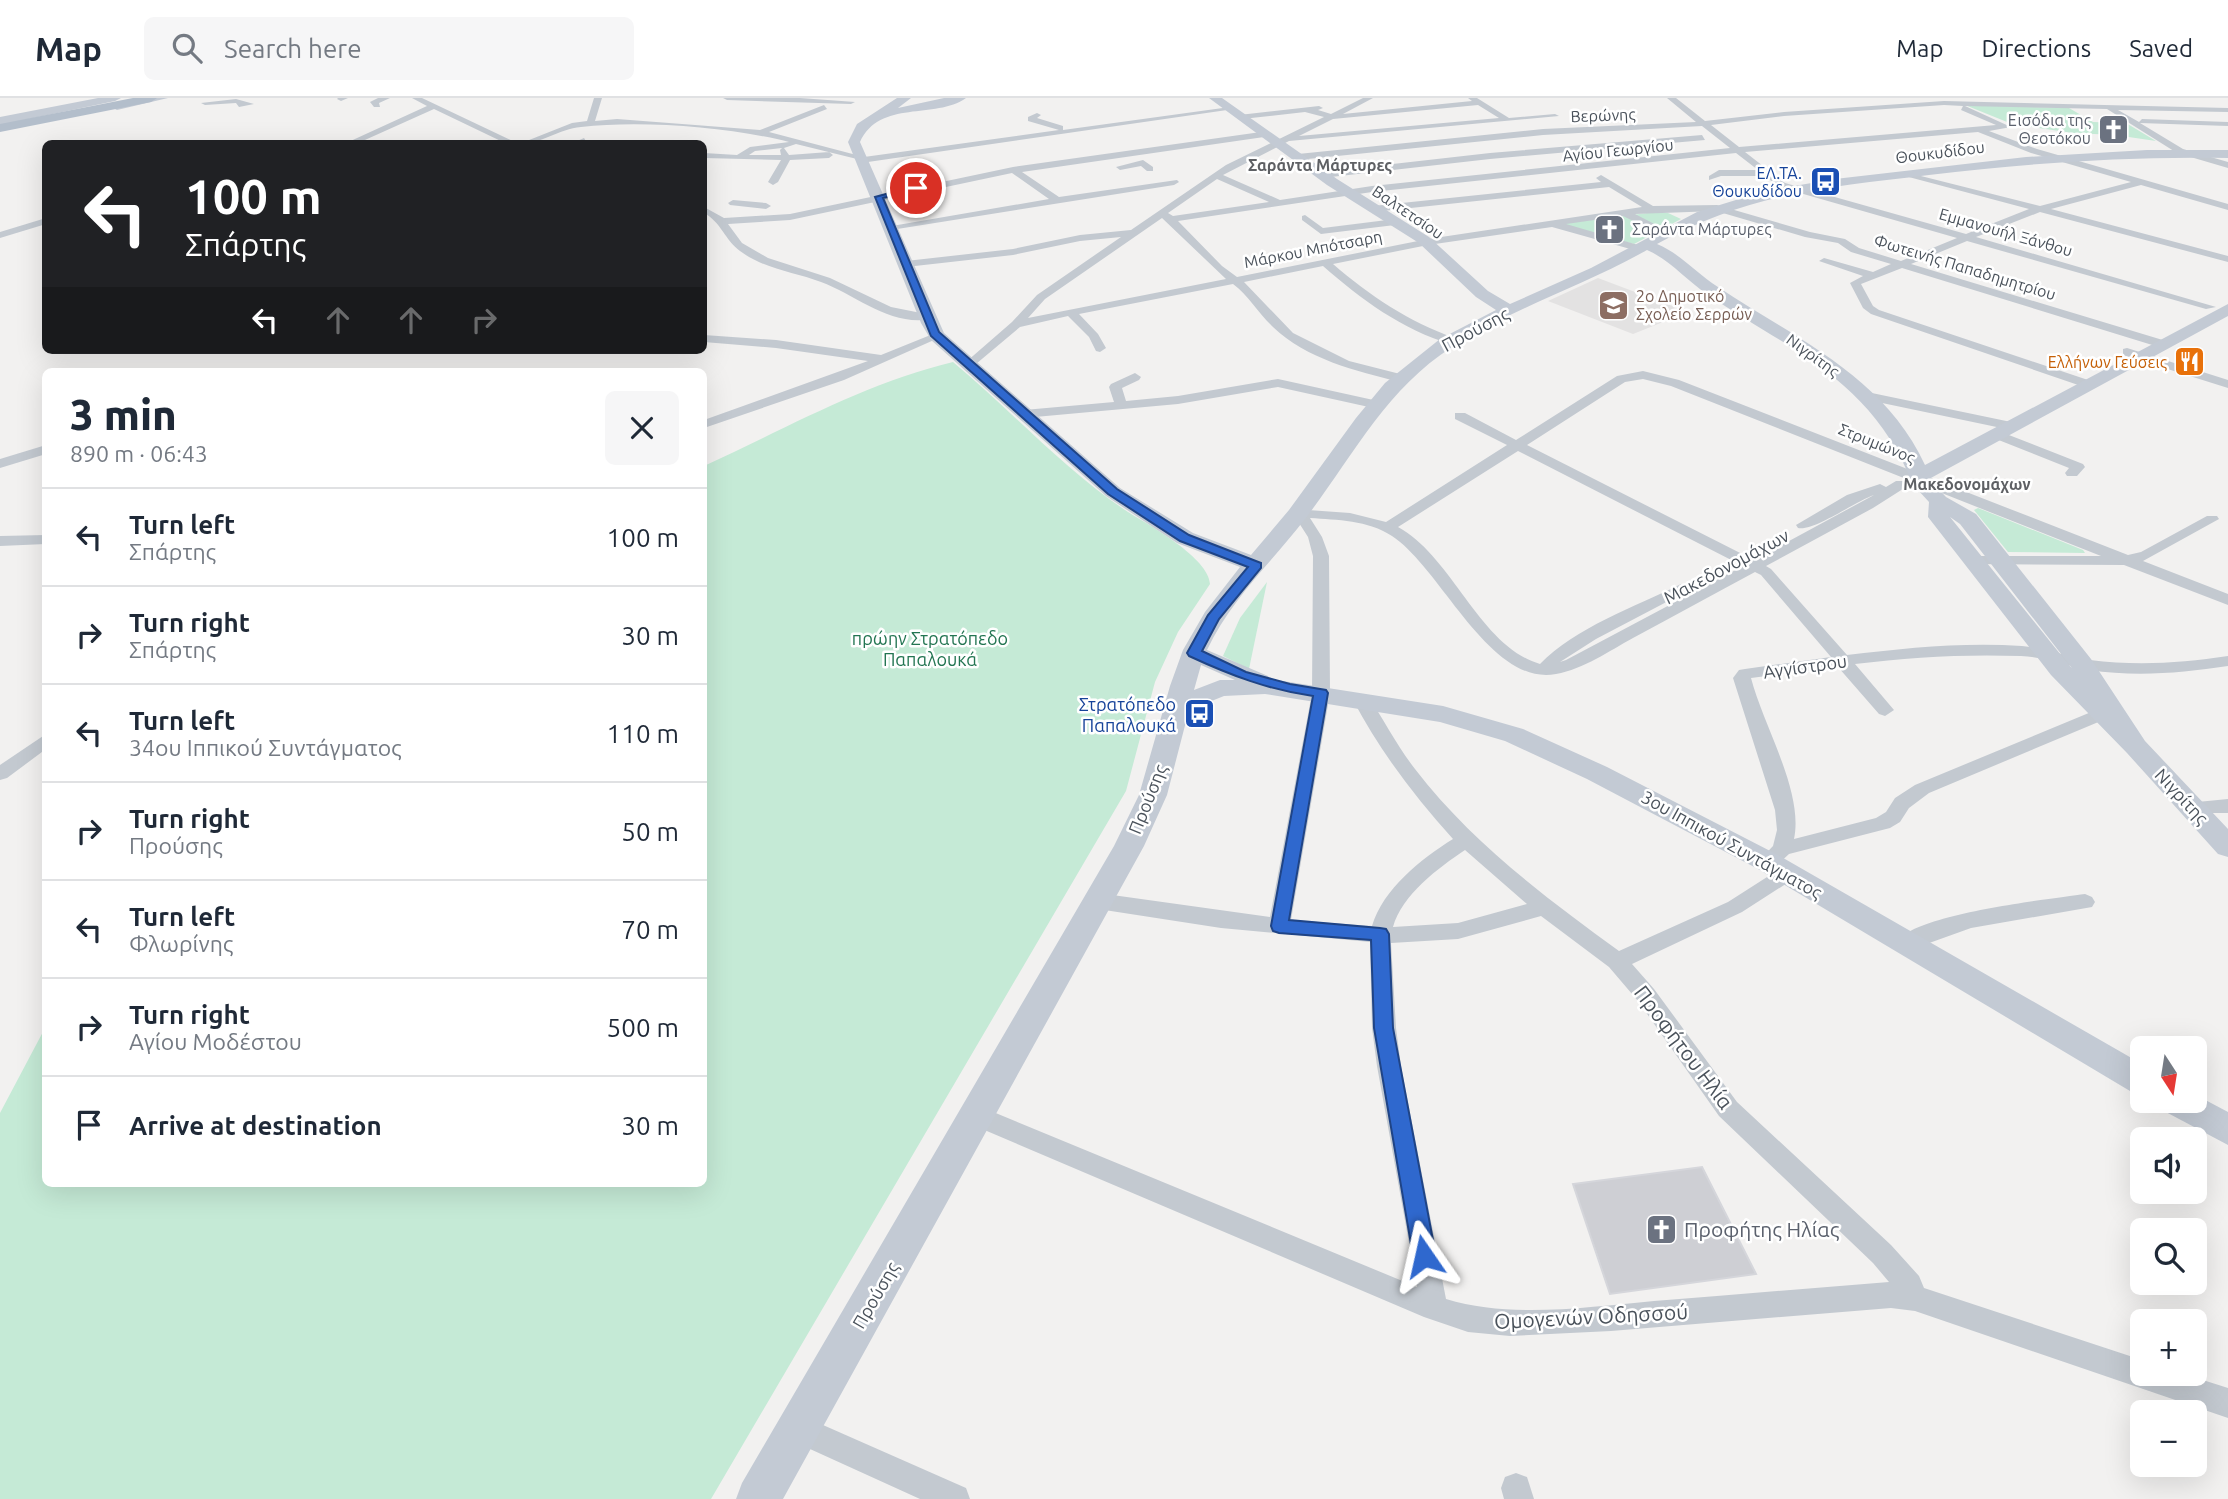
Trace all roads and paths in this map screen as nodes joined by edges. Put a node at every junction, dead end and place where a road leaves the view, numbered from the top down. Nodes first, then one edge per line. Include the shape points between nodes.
1 (115, 98) edge
2 (151, 98) edge
3 (162, 98) edge
4 (386, 98) edge
5 (416, 98) edge
6 (598, 98) edge
7 (727, 98) edge
8 (905, 98) edge
9 (960, 98) edge
10 (1214, 98) edge
11 (1369, 98) edge
12 (1671, 98) edge
13 (1982, 98) edge
14 (2093, 98) edge
15 (2217, 98) edge
16 (1476, 100) edge
17 (1949, 103) junction
18 (1992, 104) junction
19 (2228, 104) edge
20 (239, 105) dead end
21 (377, 105) dead end
22 (208, 106) dead end
23 (434, 106) junction
24 (1352, 106) junction
25 (2109, 108) junction
26 (1230, 109) junction
27 (856, 110) edge
28 (1307, 110) junction
29 (2228, 110) edge
30 (1037, 115) dead end
31 (1555, 116) dead end
32 (1242, 117) junction
33 (1329, 117) junction
34 (1506, 119) junction
35 (0, 121) edge
36 (2131, 121) junction
37 (591, 122) junction
38 (553, 124) dead end
39 (1702, 124) junction
40 (2228, 124) edge
41 (0, 129) edge
42 (563, 129) junction
43 (1977, 129) junction
44 (1067, 131) junction
45 (761, 132) junction
46 (1530, 134) junction
47 (780, 136) junction
48 (1717, 137) junction
49 (1275, 139) junction
50 (357, 140) edge
51 (506, 140) edge
52 (534, 140) edge
53 (788, 145) junction
54 (818, 147) junction
55 (1557, 150) junction
56 (1735, 150) junction
57 (2186, 153) junction
58 (841, 154) junction
59 (2228, 154) edge
60 (707, 156) edge
61 (1298, 157) junction
62 (741, 158) junction
63 (786, 158) junction
64 (860, 158) junction
65 (2062, 159) junction
66 (2228, 165) edge
67 (1584, 167) junction
68 (1105, 169) dead end
69 (1150, 169) dead end
70 (1013, 170) junction
71 (1765, 173) junction
72 (1908, 174) junction
73 (1322, 175) junction
74 (1214, 176) junction
75 (1712, 178) dead end
76 (1041, 179) dead end
77 (1029, 181) junction
78 (773, 182) dead end
79 (2141, 182) junction
80 (1610, 184) junction
81 (1792, 189) junction
82 (1192, 191) junction
83 (1118, 192) junction
84 (1346, 192) junction
85 (773, 197) dead end
86 (878, 197) junction
87 (1152, 199) dead end
88 (1058, 201) junction
89 (1277, 201) junction
90 (733, 203) dead end
91 (766, 206) junction
92 (2228, 207) edge
93 (1720, 208) junction
94 (1373, 209) junction
95 (1655, 209) junction
96 (2038, 209) junction
97 (707, 212) edge
98 (1623, 212) junction
99 (1160, 214) junction
100 (1305, 218) dead end
101 (755, 219) junction
102 (1171, 219) junction
103 (1695, 220) junction
104 (724, 221) junction
105 (42, 222) edge
106 (1395, 222) junction
107 (1550, 222) junction
108 (891, 227) junction
109 (1133, 233) junction
110 (1666, 234) junction
111 (0, 235) edge
112 (1966, 238) junction
113 (1427, 242) junction
114 (1644, 247) junction
115 (2228, 259) edge
116 (1824, 261) dead end
117 (1325, 262) junction
118 (906, 264) junction
119 (1901, 264) junction
120 (1872, 275) junction
121 (1236, 281) junction
122 (2228, 298) edge
123 (2219, 308) edge
124 (1509, 311) junction
125 (1070, 312) junction
126 (927, 317) junction
127 (1016, 324) junction
128 (937, 336) junction
129 (707, 338) edge
130 (1451, 340) junction
131 (1100, 348) dead end
132 (2144, 348) junction
133 (884, 359) junction
134 (970, 365) junction
135 (1135, 377) dead end
136 (1400, 378) junction
137 (2081, 381) junction
138 (2228, 384) edge
139 (1867, 396) junction
140 (1378, 405) junction
141 (1122, 406) junction
142 (1024, 414) junction
143 (1460, 416) dead end
144 (707, 423) edge
145 (2007, 428) junction
146 (1518, 444) junction
147 (42, 450) edge
148 (0, 464) edge
149 (2072, 473) dead end
150 (1913, 479) junction
151 (1939, 501) junction
152 (1299, 512) junction
153 (2212, 519) dead end
154 (1388, 527) junction
155 (1185, 538) junction
156 (42, 539) edge
157 (0, 541) edge
158 (1749, 561) junction
159 (1971, 561) junction
160 (2001, 561) junction
161 (2127, 561) junction
162 (1256, 565) junction
163 (2228, 600) edge
164 (1225, 602) junction
165 (1194, 653) junction
166 (2065, 660) junction
167 (2228, 661) edge
168 (1844, 662) junction
169 (1289, 688) junction
170 (1321, 693) junction
171 (1362, 700) junction
172 (1179, 705) junction
173 (1885, 710) dead end
174 (2102, 715) junction
175 (42, 743) edge
176 (2136, 747) junction
177 (0, 774) edge
178 (2228, 806) edge
179 (2194, 808) junction
180 (1466, 841) junction
181 (2228, 847) edge
182 (1779, 861) junction
183 (1098, 901) junction
184 (2085, 902) dead end
185 (1544, 907) junction
186 (1279, 926) junction
187 (1380, 934) junction
188 (1907, 943) junction
189 (1617, 961) junction
190 (2130, 1074) edge
191 (2198, 1113) edge
192 (977, 1116) junction
193 (2228, 1130) edge
194 (1915, 1298) junction
195 (1434, 1308) junction
196 (2228, 1403) edge
197 (798, 1429) junction
198 (758, 1499) edge
199 (955, 1499) edge

1 - 35 main road
2 - 41 main road
3 - 41 main road
4 - 21 street via 374,102
5 - 23 street
6 - 37 street
7 - 27 street
8 - 27 main road
9 - 27 main road
10 - 26 main road, Βαλτετσίου
11 - 24 street
12 - 39 street, Εμμανουήλ Ξάνθου
13 - 18 street
14 - 25 street
15 - 19 street
16 - 33 street
16 - 34 street
17 - 18 street, Βερώνης
17 - 39 street, Βερώνης
17 - 43 street, Αγίου Γεωργίου via 2007,126
18 - 25 street, Βερώνης
20 - 22 street via 250,104
23 - 50 street
23 - 51 street
24 - 28 street
24 - 33 street
25 - 29 street, Βερώνης
25 - 36 street
26 - 32 main road, Βαλτετσίου
26 - 44 street
27 - 45 street via 798,116
27 - 64 main road
28 - 32 street
28 - 33 street
30 - 44 street via 1031,119
31 - 34 street
32 - 49 main road, Βαλτετσίου
33 - 49 street
34 - 46 street
34 - 49 street
36 - 40 street
36 - 57 street
37 - 42 street
37 - 45 street
38 - 42 street
39 - 46 street, Βερώνης
39 - 48 street, Εμμανουήλ Ξάνθου
42 - 52 street
43 - 56 street, Αγίου Γεωργίου
43 - 65 street
44 - 64 street
45 - 47 street
46 - 55 street
46 - 61 street, Βερώνης
47 - 53 street
47 - 54 street
48 - 55 street
48 - 56 street, Εμμανουήλ Ξάνθου
49 - 61 main road, Βαλτετσίου
49 - 70 street
49 - 74 street
53 - 54 street
53 - 62 street via 753,149
53 - 63 street
54 - 58 street
55 - 67 street
55 - 73 street
56 - 67 street, Αγίου Γεωργίου
56 - 71 street, Εμμανουήλ Ξάνθου
57 - 59 main road, Θουκυδίδου
57 - 65 main road, Θουκυδίδου
57 - 66 street
58 - 63 street via 814,161
58 - 64 street
60 - 62 street
61 - 73 main road, Βαλτετσίου
62 - 63 street
63 - 78 street
64 - 86 main road
65 - 72 main road, Θουκυδίδου
65 - 79 street
67 - 80 street
67 - 84 street, Αγίου Γεωργίου
68 - 69 street via 1143,163
70 - 77 street
70 - 86 street via 968,183
71 - 75 street via 1719,173
71 - 81 street, Εμμανουήλ Ξάνθου
72 - 81 main road, Θουκυδίδου
72 - 96 street
73 - 84 main road, Βαλτετσίου
74 - 82 street
74 - 89 street via 1230,178
76 - 77 street
77 - 88 street
79 - 92 street
79 - 96 street
80 - 94 street
80 - 95 street
81 - 93 main road, Θουκυδίδου
81 - 112 street, Εμμανουήλ Ξάνθου
82 - 83 street via 1173,183
82 - 99 street via 1169,203
83 - 87 street
83 - 88 street
84 - 89 street, Αγίου Γεωργίου
84 - 94 main road, Βαλτετσίου
85 - 91 street
86 - 101 street via 790,217
86 - 108 main road
88 - 108 street
89 - 102 street, Αγίου Γεωργίου
90 - 91 street
91 - 101 street
93 - 95 street, Μάρκου Μπότσαρη
93 - 103 main road, Θουκυδίδου
93 - 119 street, Φωτεινής Παπαδημητρίου via 1841,241
94 - 106 main road, Βαλτετσίου
95 - 98 street, Μάρκου Μπότσαρη
95 - 103 street via 1684,213
96 - 112 street
96 - 115 street
97 - 104 street
98 - 107 street, Μάρκου Μπότσαρη
98 - 110 street
99 - 102 street
99 - 109 street
100 - 106 street via 1321,231
101 - 104 street
102 - 121 street
103 - 110 main road, Θουκυδίδου
104 - 126 street via 735,241 758,257 826,280 899,315
105 - 111 street
106 - 113 main road, Βαλτετσίου
107 - 113 street, Μάρκου Μπότσαρη
107 - 114 street
108 - 118 main road
109 - 118 street
109 - 127 street via 1041,297
110 - 114 main road, Προύσης
112 - 119 street
112 - 123 street, Εμμανουήλ Ξάνθου
113 - 117 street, Μάρκου Μπότσαρη
113 - 124 main road, Βαλτετσίου via 1482,294
114 - 124 main road, Προύσης
114 - 139 main road, Νιγρίτης via 1660,251 1715,292 1811,351
116 - 120 street
117 - 121 street, Μάρκου Μπότσαρη
117 - 130 street via 1385,311
118 - 126 main road
119 - 120 street
119 - 132 street, Φωτεινής Παπαδημητρίου
120 - 137 street via 1855,284 1877,313
121 - 125 street, Μάρκου Μπότσαρη
121 - 136 street via 1280,328 1303,344 1345,364
122 - 123 main road
123 - 132 main road
124 - 130 main road, Προύσης
125 - 127 street, Μάρκου Μπότσαρη
125 - 131 street
126 - 128 main road
127 - 134 street, Μάρκου Μπότσαρη
128 - 133 street
128 - 134 main road
129 - 133 street
130 - 136 main road, Προύσης
132 - 137 main road
132 - 138 street, Φωτεινής Παπαδημητρίου
133 - 144 street
134 - 142 main road
135 - 141 street via 1115,387
136 - 140 main road, Προύσης
137 - 145 main road
139 - 145 street
139 - 150 main road, Νιγρίτης via 1899,434
140 - 141 street via 1278,383
140 - 152 main road, Προύσης
141 - 142 street
142 - 155 main road via 1103,485
143 - 146 street
145 - 149 street via 2078,467
145 - 150 main road
146 - 150 street, Στρυμώνος via 1629,376 1652,376
146 - 154 street
146 - 158 street
147 - 148 street
150 - 151 main road, Νιγρίτης
150 - 158 street
150 - 161 street, Στρυμώνος
151 - 159 main road, Νιγρίτης via 1939,517
151 - 160 main road, Νιγρίτης via 1968,519
152 - 154 street
152 - 162 main road, Προύσης
152 - 170 street via 1321,556
153 - 161 street
154 - 158 street via 1416,547 1501,647 1523,663 1544,670 1580,660
155 - 162 main road
155 - 164 main road via 1218,572 1226,587
156 - 157 street
158 - 168 street via 1775,580
159 - 160 street
159 - 166 main road, Νιγρίτης
160 - 161 street
160 - 166 main road, Νιγρίτης
161 - 163 street, Στρυμώνος
162 - 164 main road, Προύσης
164 - 165 main road, Προύσης
165 - 169 main road via 1241,675
165 - 172 main road, Προύσης
166 - 167 street, Αγγίστρου via 2166,669
166 - 168 street, Αγγίστρου via 2018,650 1917,651
166 - 174 main road, Νιγρίτης
166 - 176 main road, Νιγρίτης
168 - 173 street
168 - 182 street, Αγγίστρου via 1742,678 1785,808 1786,837
169 - 170 main road, 3ου Ιππικού Συντάγματος
169 - 172 main road via 1220,688
170 - 171 main road, 3ου Ιππικού Συντάγματος
170 - 186 street
171 - 180 street, Προφήτου Ηλία via 1396,760
171 - 182 main road, 3ου Ιππικού Συντάγματος via 1443,714 1514,735
172 - 183 main road, Προύσης via 1156,788
174 - 176 main road, Νιγρίτης
174 - 182 street via 1922,789 1883,823 1819,841
175 - 177 street
176 - 179 main road, Νιγρίτης
178 - 179 street
179 - 181 main road, Νιγρίτης
180 - 185 street, Προφήτου Ηλία
180 - 187 street via 1438,859 1397,900 1383,919
182 - 188 main road, 3ου Ιππικού Συντάγματος
182 - 189 street via 1735,907
183 - 186 street via 1187,917
183 - 192 main road, Προύσης
184 - 188 street via 1967,922
185 - 187 street via 1447,933
185 - 189 street, Προφήτου Ηλία
186 - 187 street
187 - 195 street via 1389,1066
188 - 190 main road, 3ου Ιππικού Συντάγματος
189 - 194 street, Προφήτου Ηλία via 1728,1108 1882,1254
191 - 193 main road
192 - 195 street, Ομογενών Οδησσού
192 - 197 main road, Προύσης
194 - 195 street, Ομογενών Οδησσού via 1856,1296 1510,1323 1468,1319
194 - 196 street, Ομογενών Οδησσού
197 - 198 main road, Προύσης
197 - 199 street

